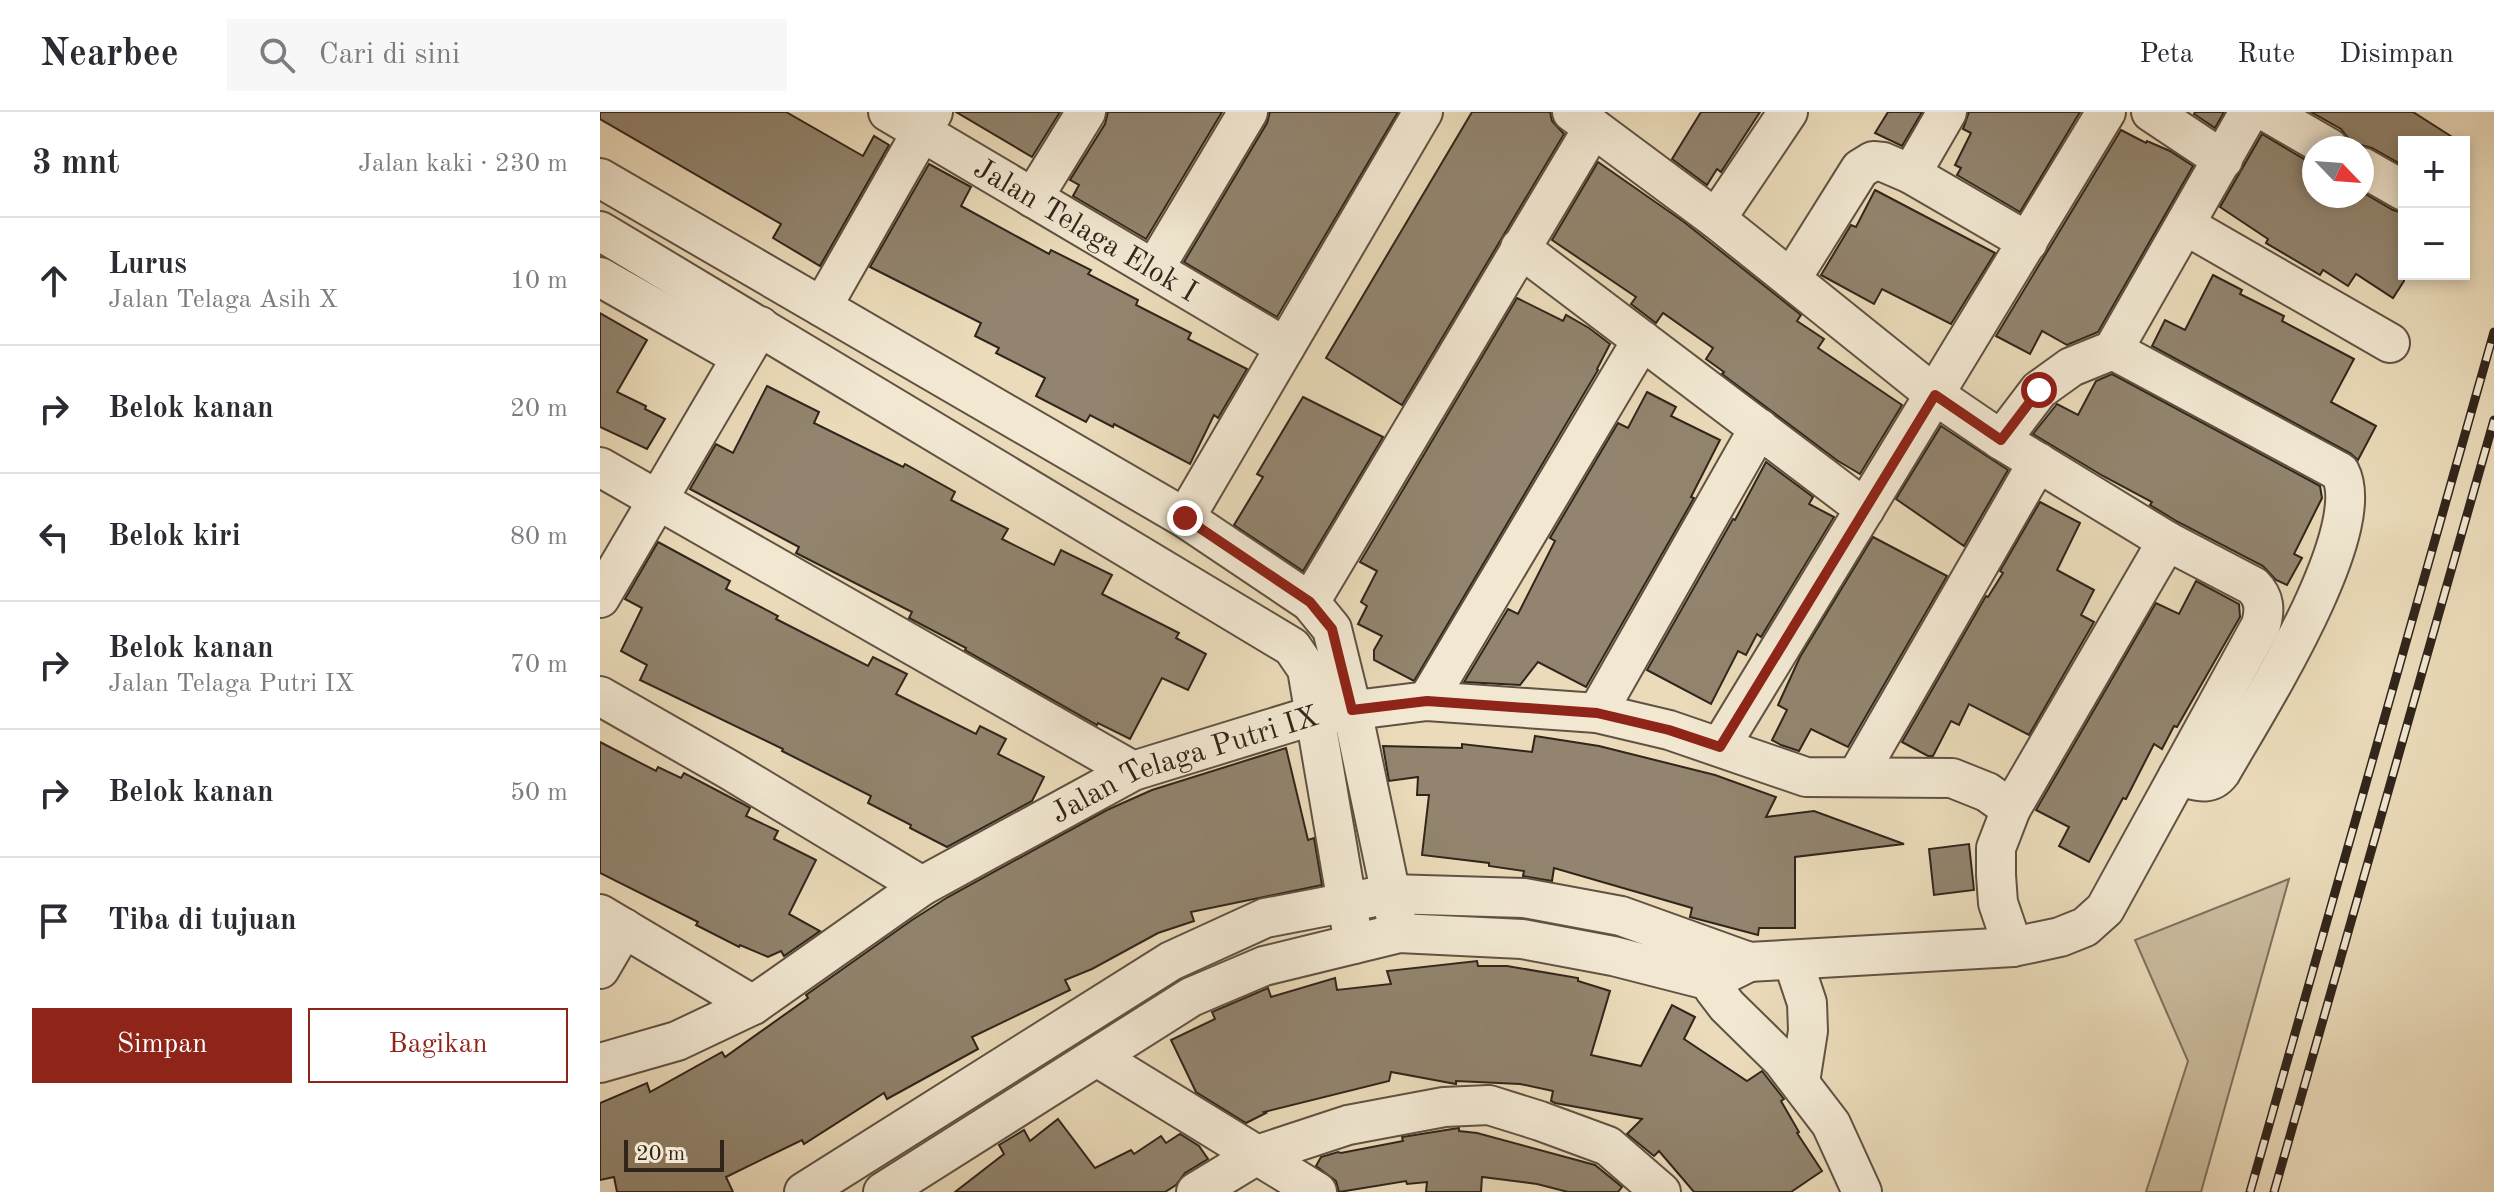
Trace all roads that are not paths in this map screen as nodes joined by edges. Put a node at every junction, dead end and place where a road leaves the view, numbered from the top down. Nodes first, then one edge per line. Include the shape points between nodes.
1 (888, 112) edge
2 (1086, 112) edge
3 (1248, 112) edge
4 (1423, 112) edge
5 (1788, 112) edge
6 (1947, 112) edge
7 (2106, 112) edge
8 (2151, 112) edge
9 (2249, 112) edge
10 (2267, 112) edge
11 (927, 122) edge
12 (1600, 123) edge
13 (2308, 136) edge
14 (2223, 160) junction
15 (1911, 174) junction
16 (2374, 174) edge
17 (600, 178) edge
18 (2398, 188) edge
19 (1033, 198) junction
20 (1716, 219) junction
21 (2185, 225) junction
22 (600, 231) edge
23 (2028, 242) junction
24 (1520, 248) junction
25 (1154, 269) junction
26 (600, 277) edge
27 (1791, 279) junction
28 (822, 307) junction
29 (1642, 340) junction
30 (751, 342) junction
31 (2390, 343) dead end
32 (1285, 347) junction
33 (2113, 350) junction
34 (1935, 395) junction
35 (1759, 428) junction
36 (2001, 440) junction
37 (2038, 462) junction
38 (600, 467) edge
39 (658, 500) junction
40 (1865, 509) junction
41 (1185, 518) junction
42 (2167, 541) junction
43 (600, 598) edge
44 (1310, 602) junction
45 (600, 696) edge
46 (1427, 701) junction
47 (1352, 710) junction
48 (1597, 713) junction
49 (1315, 715) junction
50 (1720, 747) junction
51 (1133, 771) junction
52 (1857, 776) junction
53 (2178, 776) junction
54 (2011, 809) junction
55 (922, 886) junction
56 (1390, 894) junction
57 (1346, 901) junction
58 (612, 921) edge
59 (1399, 933) junction
60 (1354, 944) junction
61 (2013, 947) junction
62 (1793, 961) junction
63 (1725, 965) junction
64 (600, 969) edge
65 (753, 1005) junction
66 (1097, 1057) junction
67 (600, 1063) edge
68 (1800, 1082) junction
69 (1257, 1155) junction
70 (804, 1192) edge
71 (883, 1192) edge
72 (1196, 1192) edge
73 (1317, 1192) edge
74 (1661, 1192) edge
75 (1862, 1192) edge

1 - 11 street, Jalan Telaga Elok I
2 - 19 street
3 - 25 street
4 - 32 street
5 - 20 street
6 - 15 street
7 - 23 street
8 - 14 street
9 - 14 street
10 - 13 street
11 - 19 street, Jalan Telaga Elok I
11 - 28 street
12 - 20 street
12 - 24 street
14 - 21 street
15 - 23 street
15 - 27 street via 1873,161 1860,169
16 - 18 street
17 - 28 street
19 - 25 street, Jalan Telaga Elok I
20 - 27 street
21 - 31 street
21 - 33 street
22 - 30 street
23 - 34 street
24 - 29 street
24 - 44 street
25 - 32 street, Jalan Telaga Elok I
26 - 30 street
27 - 34 street
28 - 41 street
29 - 35 street
29 - 46 street
30 - 39 street
30 - 49 street via 1292,647 1307,669
32 - 41 street
33 - 36 street via 2071,367 2039,390
33 - 53 street via 2340,472 2346,488 2346,512 2318,597 2221,772 2207,783
34 - 36 street
34 - 40 street
35 - 40 street
35 - 48 street
36 - 37 street
37 - 42 street
37 - 52 street
38 - 39 street
39 - 43 street
39 - 51 street
40 - 50 street
41 - 44 street
42 - 53 street via 2253,586 2264,604 2261,625
42 - 54 street
44 - 47 street via 1332,629
45 - 55 street
46 - 47 street, Jalan Telaga Putri IX
46 - 48 street, Jalan Telaga Putri IX
47 - 49 street, Jalan Telaga Putri IX
47 - 56 street
48 - 50 street, Jalan Telaga Putri IX
49 - 51 street, Jalan Telaga Putri IX
49 - 57 street
50 - 52 street, Jalan Telaga Putri IX via 1806,777
51 - 55 street, Jalan Telaga Putri IX
52 - 54 street, Jalan Telaga Putri IX via 1952,778
53 - 61 street via 2105,909 2085,927
54 - 61 street via 1996,848 1996,875 1998,903
55 - 65 street, Jalan Telaga Putri IX
56 - 57 street
56 - 59 street
56 - 63 street via 1524,898 1621,916
57 - 60 street
57 - 70 street via 1265,918 1171,961
58 - 64 street
58 - 65 street
59 - 60 street
59 - 63 street via 1522,939 1613,956
60 - 66 street via 1264,966 1191,997
61 - 62 street
62 - 63 street
62 - 68 street via 1807,1003
63 - 68 street via 1714,989
65 - 67 street, Jalan Telaga Putri IX via 677,1041
66 - 69 street
66 - 71 street
68 - 75 street via 1831,1124
69 - 72 street
69 - 73 street
69 - 74 street via 1348,1125 1444,1107 1489,1105 1608,1146

